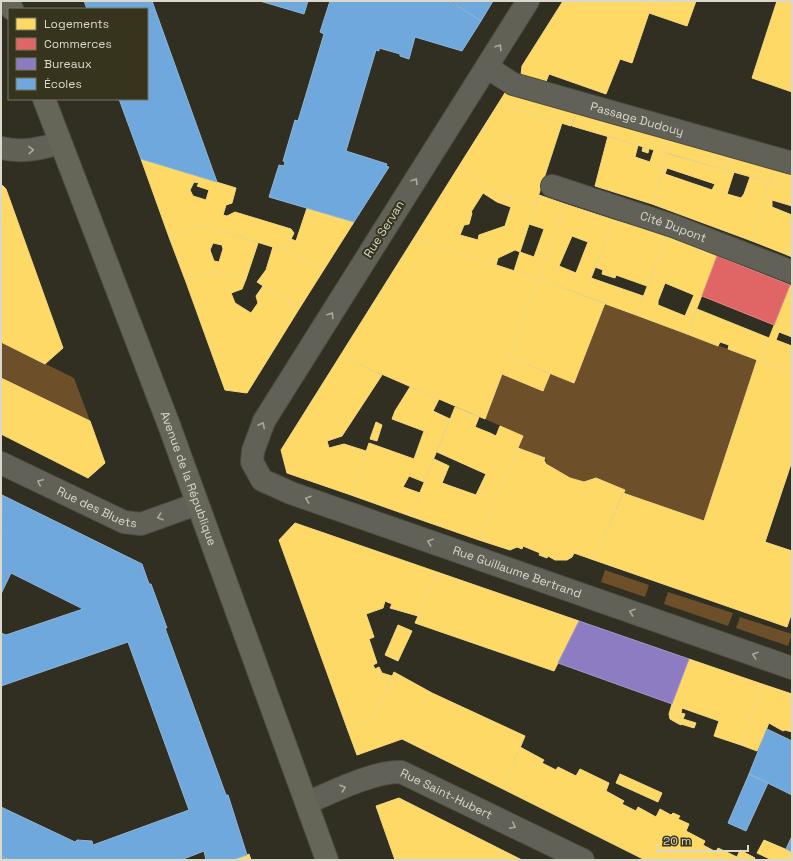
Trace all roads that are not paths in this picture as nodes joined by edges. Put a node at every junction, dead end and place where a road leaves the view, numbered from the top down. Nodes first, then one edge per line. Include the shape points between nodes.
1 (528, 1) edge
2 (487, 67) junction
3 (44, 100) edge
4 (59, 142) junction
5 (1, 148) edge
6 (792, 163) edge
7 (552, 186) dead end
8 (792, 272) edge
9 (252, 462) joint
10 (1, 463) edge
11 (197, 504) junction
12 (792, 668) edge
13 (307, 803) junction
14 (327, 860) edge
15 (583, 860) edge

2 -> 1 street, Rue Servan
2 - 6 street, Passage Dudouy via 513,84
9 -> 2 street, Rue Servan via 253,450 264,421
3 - 4 main road, Avenue de la République
5 -> 4 street via 37,150
4 - 11 main road, Avenue de la République
7 - 8 street, Cité Dupont via 673,226
12 -> 9 street, Rue Guillaume Bertrand via 291,493 262,480
11 -> 10 street, Rue des Bluets via 141,524 124,522
11 - 13 main road, Avenue de la République
13 - 14 main road, Avenue de la République
13 -> 15 street, Rue Saint-Hubert via 381,774 400,772

